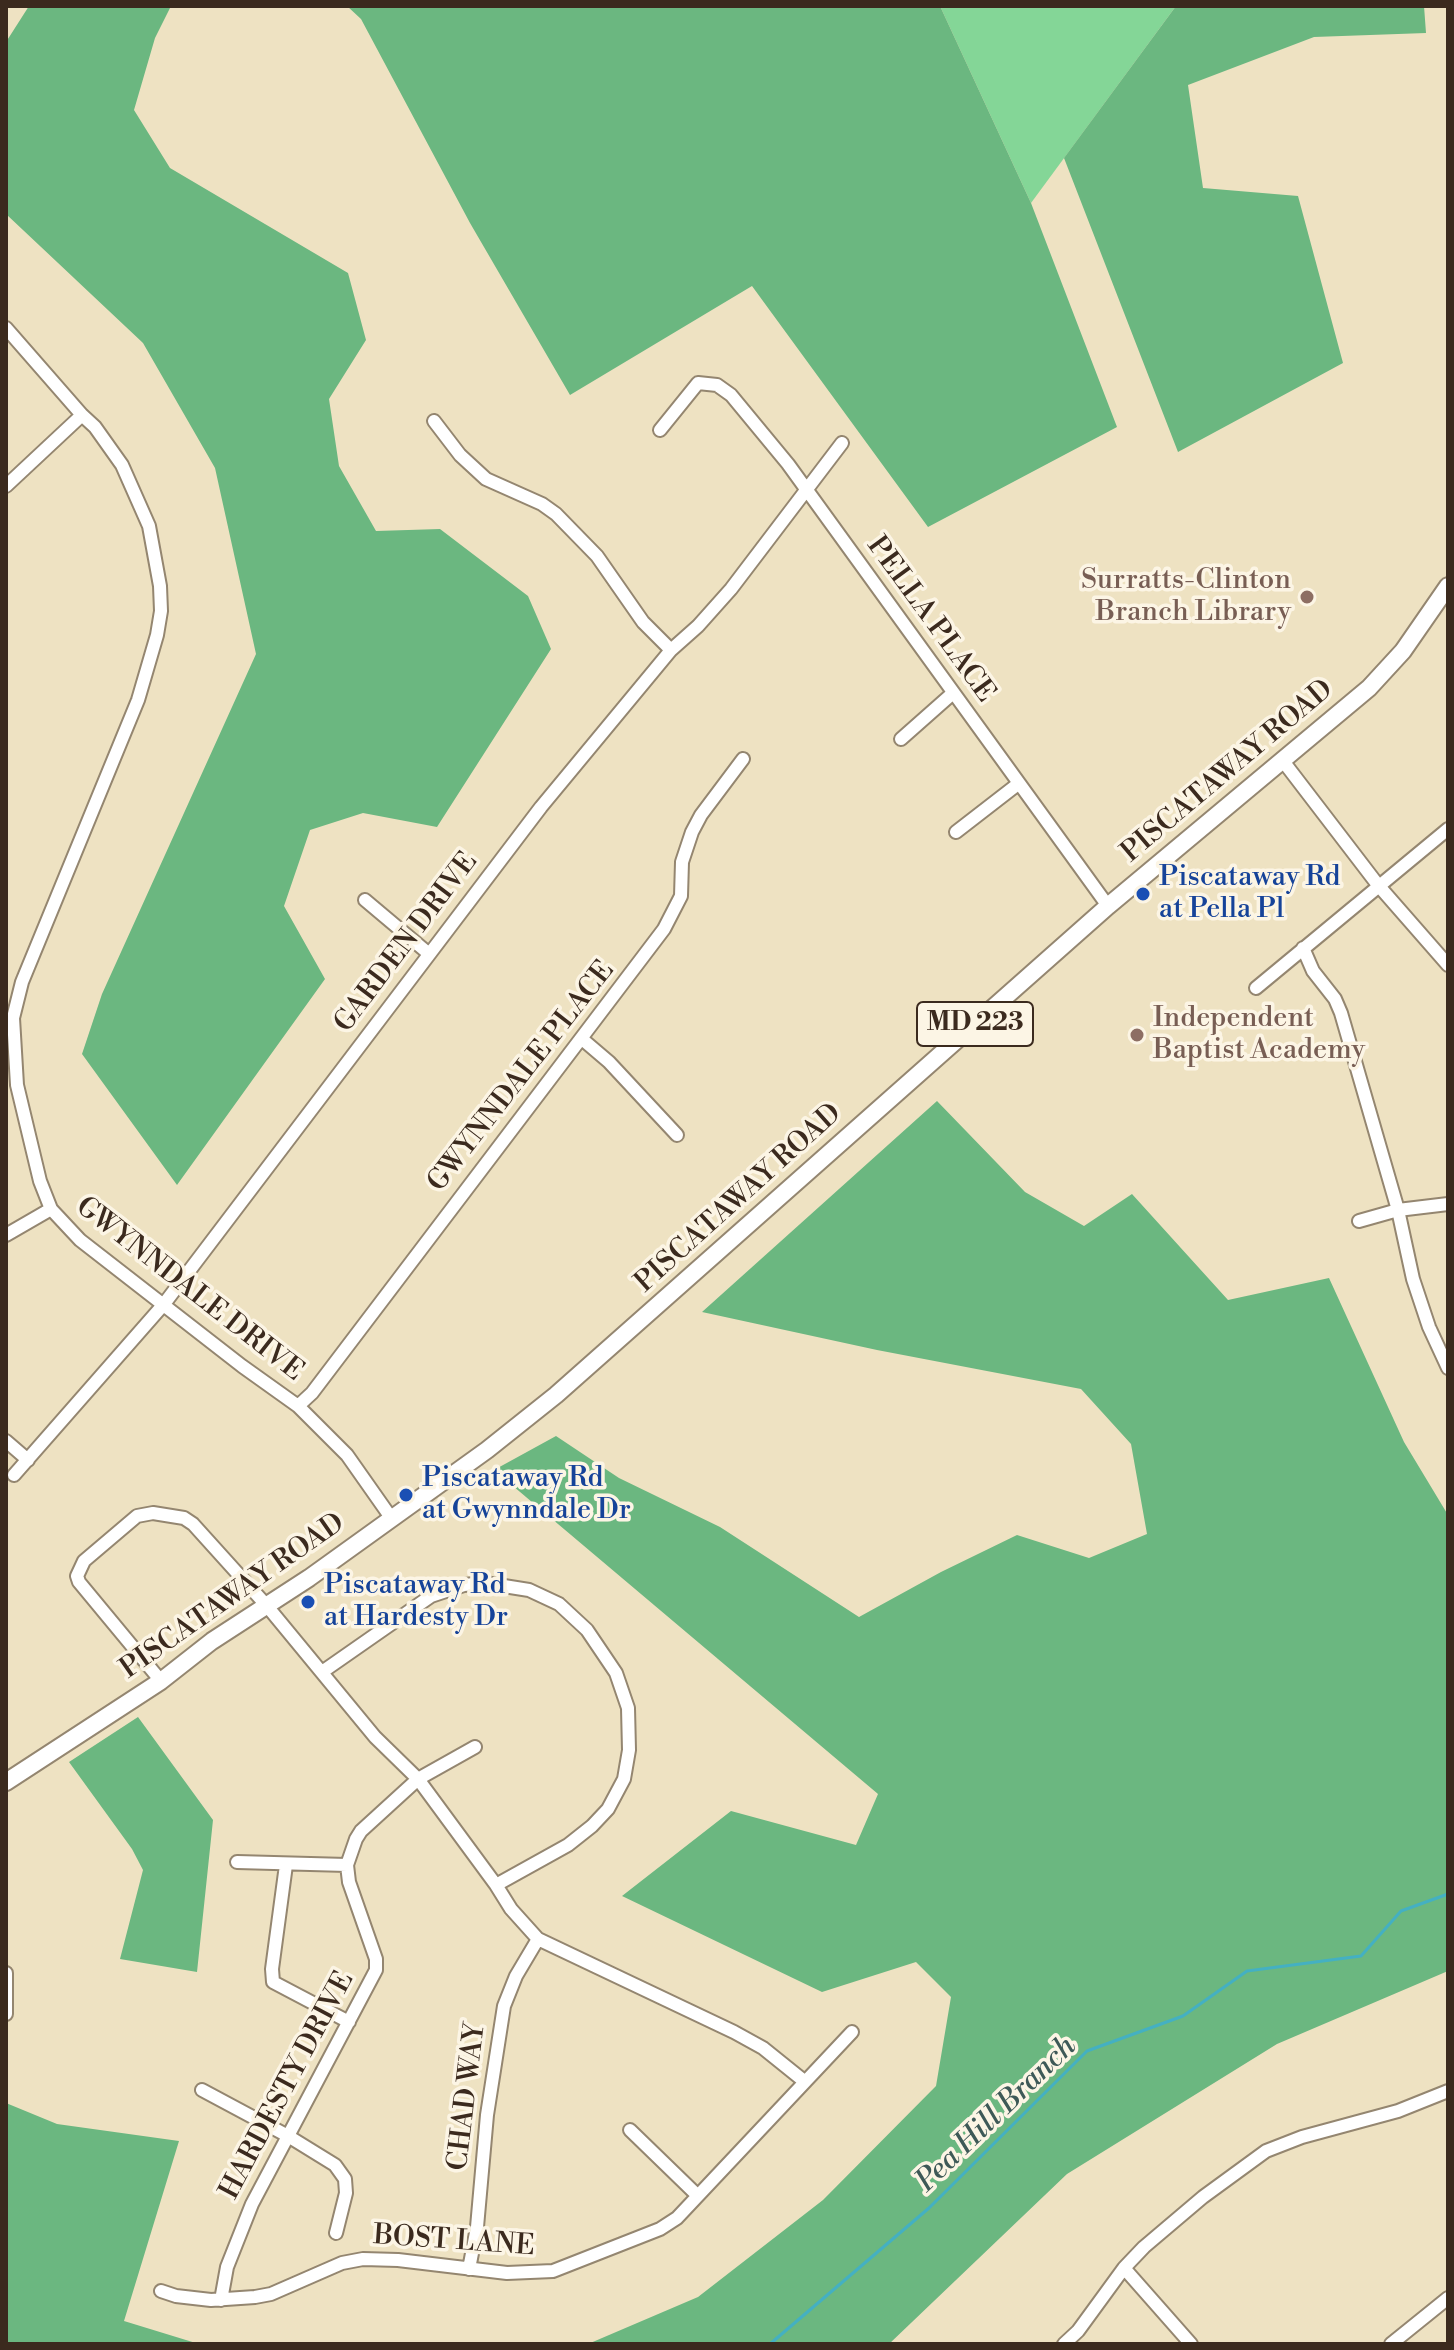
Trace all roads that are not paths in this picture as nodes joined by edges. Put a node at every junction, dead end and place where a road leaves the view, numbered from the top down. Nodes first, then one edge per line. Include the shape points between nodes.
1 (6, 328) edge
2 (82, 415) junction
3 (434, 421) dead end
4 (660, 430) dead end
5 (842, 443) dead end
6 (6, 486) edge
7 (807, 490) junction
8 (1448, 586) edge
9 (671, 650) junction
10 (953, 693) junction
11 (901, 739) dead end
12 (743, 759) dead end
13 (1283, 761) junction
14 (1018, 784) junction
15 (1448, 829) edge
16 (956, 832) dead end
17 (1378, 885) junction
18 (365, 900) dead end
19 (1108, 906) junction
20 (1303, 948) junction
21 (428, 953) junction
22 (1448, 965) edge
23 (1256, 988) dead end
24 (582, 1039) junction
25 (677, 1135) dead end
26 (1448, 1204) edge
27 (51, 1209) junction
28 (1398, 1210) junction
29 (1359, 1221) dead end
30 (6, 1235) edge
31 (164, 1304) junction
32 (1448, 1368) edge
33 (298, 1406) junction
34 (6, 1441) edge
35 (28, 1460) junction
36 (14, 1475) dead end
37 (392, 1519) junction
38 (267, 1606) junction
39 (322, 1672) junction
40 (161, 1681) junction
41 (475, 1747) dead end
42 (418, 1779) junction
43 (6, 1782) edge
44 (237, 1862) dead end
45 (286, 1865) junction
46 (347, 1865) junction
47 (496, 1885) junction
48 (538, 1939) junction
49 (6, 1973) edge
50 (6, 2014) edge
51 (349, 2022) junction
52 (852, 2032) dead end
53 (804, 2081) junction
54 (202, 2090) dead end
55 (1448, 2091) edge
56 (630, 2130) dead end
57 (288, 2136) junction
58 (697, 2195) junction
59 (336, 2233) dead end
60 (1124, 2268) junction
61 (469, 2269) junction
62 (161, 2291) dead end
63 (1448, 2298) edge
64 (221, 2300) junction
65 (1064, 2344) edge
66 (1191, 2344) edge
67 (1391, 2344) edge

1 - 2 street, GWYNNDALE DRIVE
2 - 6 street
2 - 27 street, GWYNNDALE DRIVE via 109,443 140,504 155,554 161,611 138,700 22,982 13,1018 17,1085
3 - 9 street via 486,479 556,514 597,556 643,622
4 - 7 street, PELLA PLACE via 698,383 717,385 731,395
5 - 7 street, GARDEN DRIVE
7 - 9 street, GARDEN DRIVE via 716,607
7 - 10 street, PELLA PLACE
8 - 13 main road, PISCATAWAY ROAD / MD 223 via 1379,678
9 - 21 street, GARDEN DRIVE
10 - 11 street
10 - 14 street, PELLA PLACE
12 - 24 street, GWYNNDALE PLACE via 692,832 676,909
13 - 17 street
13 - 19 main road, PISCATAWAY ROAD / MD 223
14 - 16 street
14 - 19 street, PELLA PLACE
15 - 17 street
17 - 20 street
17 - 22 street
18 - 21 street
19 - 37 main road, PISCATAWAY ROAD / MD 223 via 556,1395
20 - 23 street
20 - 28 street via 1341,1013
21 - 31 street, GARDEN DRIVE
24 - 25 street
24 - 33 street, GWYNNDALE PLACE
26 - 28 street
27 - 30 street
27 - 31 street, GWYNNDALE DRIVE via 80,1240
28 - 29 street
28 - 32 street via 1413,1279
31 - 33 street, GWYNNDALE DRIVE
31 - 35 street, GARDEN DRIVE
33 - 37 street, GWYNNDALE DRIVE via 347,1455
34 - 35 street
35 - 36 street, GARDEN DRIVE
37 - 38 main road, PISCATAWAY ROAD / MD 223
38 - 39 street
38 - 40 main road, PISCATAWAY ROAD / MD 223
38 - 40 street via 193,1524 153,1513 137,1516 84,1561 77,1576
39 - 42 street
39 - 47 street via 431,1596 464,1585 529,1590 559,1604 587,1630 616,1673 628,1708 624,1779 592,1826
40 - 43 main road, PISCATAWAY ROAD / MD 223
41 - 42 street
42 - 46 street via 361,1831
42 - 47 street
44 - 45 street
45 - 46 street
45 - 51 street via 273,1982
46 - 51 street, HARDESTY DRIVE via 376,1959 372,1981
47 - 48 street
48 - 53 street via 751,2041
48 - 61 street, CHAD WAY via 504,2006
49 - 50 street
51 - 57 street, HARDESTY DRIVE
52 - 53 street, BOST LANE
53 - 58 street, BOST LANE
54 - 57 street
55 - 60 street via 1266,2151 1165,2229
56 - 58 street
57 - 59 street via 341,2171 346,2193
57 - 64 street, HARDESTY DRIVE via 241,2229
58 - 61 street, BOST LANE via 669,2224 553,2271
60 - 65 street
60 - 66 street
61 - 64 street, BOST LANE via 363,2259 271,2294
62 - 64 street, BOST LANE
63 - 67 street

